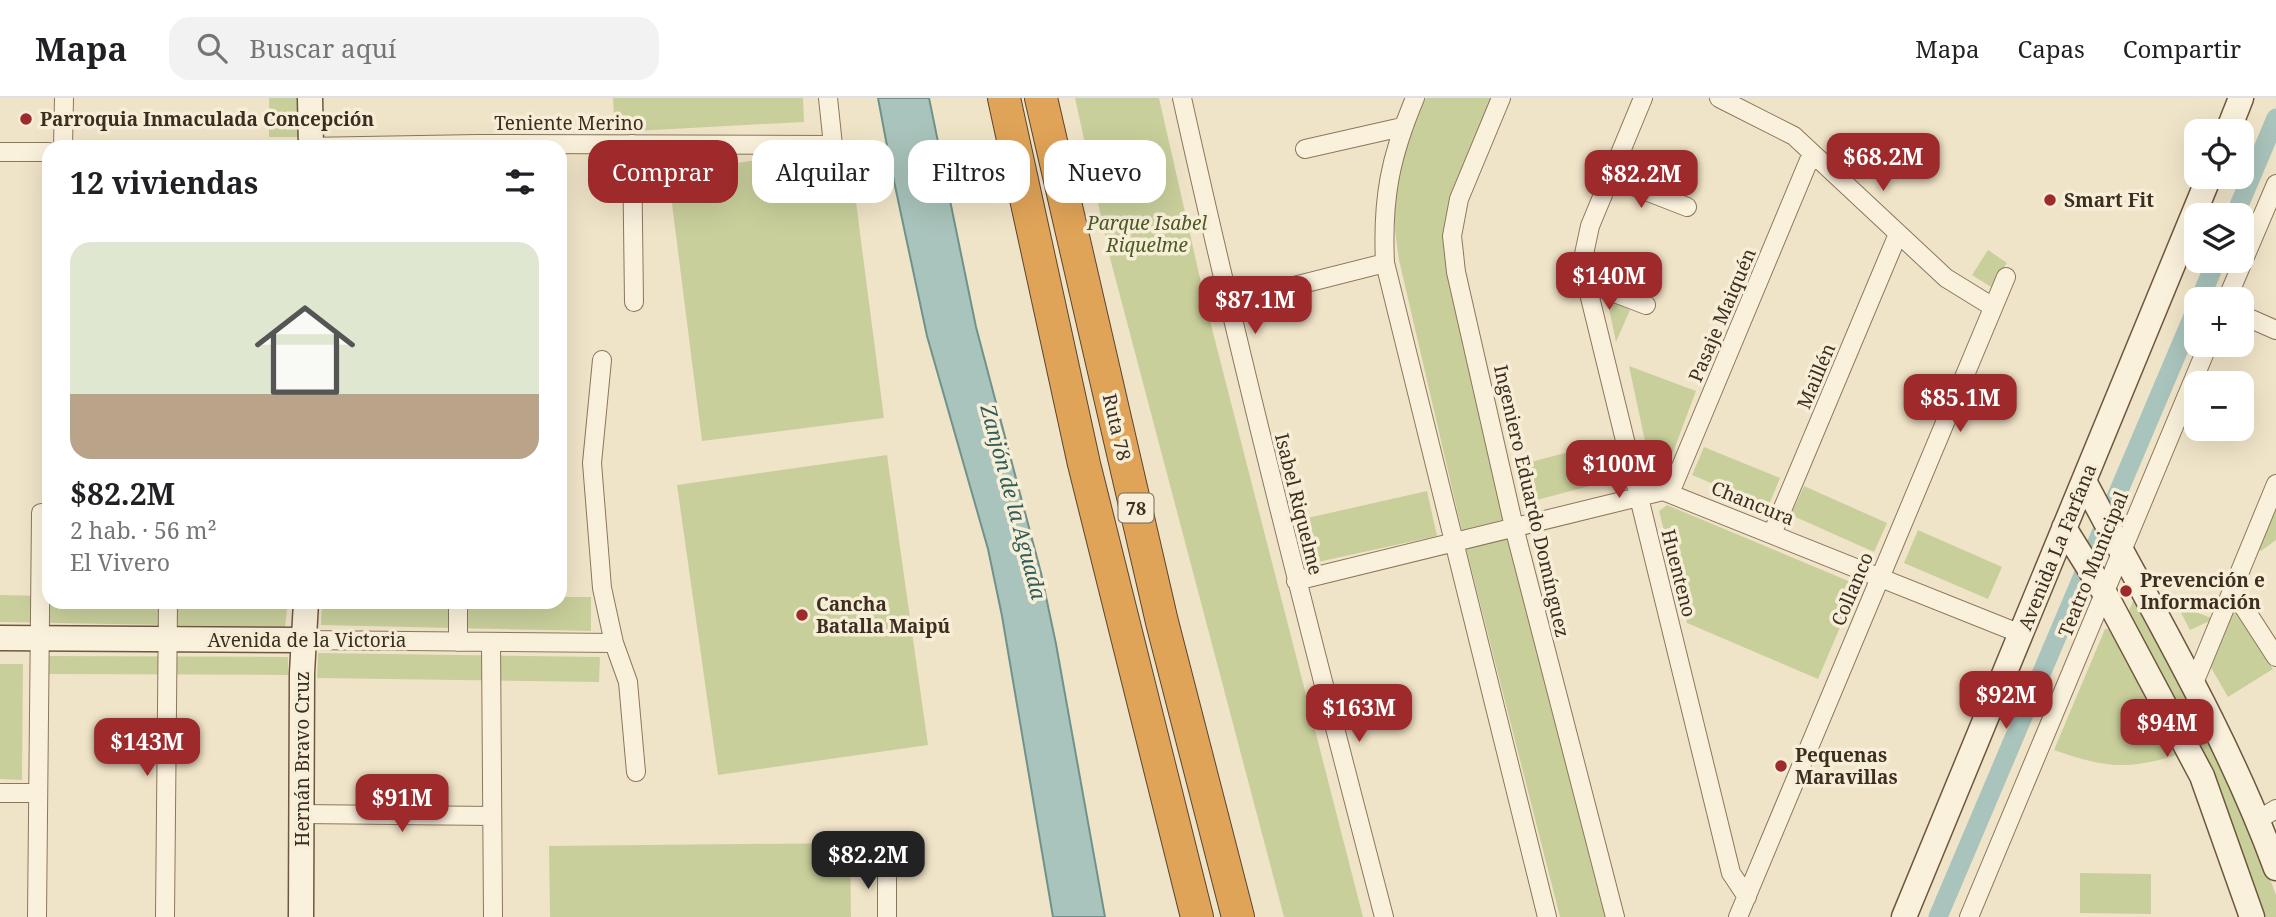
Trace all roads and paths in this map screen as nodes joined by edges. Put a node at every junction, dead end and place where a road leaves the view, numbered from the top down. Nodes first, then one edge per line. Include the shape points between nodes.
1 (64, 98) edge
2 (310, 98) edge
3 (828, 98) edge
4 (1004, 98) edge
5 (1041, 98) edge
6 (1182, 98) edge
7 (1415, 98) edge
8 (1501, 98) edge
9 (1643, 98) edge
10 (1719, 98) edge
11 (2241, 98) edge
12 (2233, 119) edge
13 (1402, 127) junction
14 (63, 140) edge
15 (311, 140) edge
16 (567, 144) edge
17 (588, 144) edge
18 (738, 145) edge
19 (1305, 149) dead end
20 (0, 152) edge
21 (42, 152) edge
22 (1812, 153) junction
23 (1610, 177) junction
24 (2276, 184) edge
25 (2204, 189) edge
26 (633, 203) edge
27 (1687, 207) dead end
28 (1898, 234) junction
29 (1385, 263) junction
30 (2006, 276) dead end
31 (1586, 282) junction
32 (2232, 287) edge
33 (634, 302) dead end
34 (1227, 303) junction
35 (1646, 305) dead end
36 (1993, 307) junction
37 (2254, 320) edge
38 (2276, 330) edge
39 (2203, 357) edge
40 (602, 360) dead end
41 (2276, 484) edge
42 (2089, 490) junction
43 (1670, 493) junction
44 (1638, 495) junction
45 (41, 513) dead end
46 (1514, 527) junction
47 (2067, 532) junction
48 (1772, 534) junction
49 (1454, 541) junction
50 (2118, 545) junction
51 (1880, 577) junction
52 (1296, 581) junction
53 (2099, 584) junction
54 (2232, 589) junction
55 (168, 609) edge
56 (305, 609) edge
57 (458, 609) edge
58 (2021, 634) junction
59 (0, 638) edge
60 (38, 639) junction
61 (168, 640) junction
62 (303, 640) junction
63 (458, 642) junction
64 (491, 642) junction
65 (614, 643) junction
66 (2276, 657) edge
67 (2194, 683) junction
68 (636, 772) dead end
69 (0, 793) edge
70 (38, 793) junction
71 (301, 814) junction
72 (2267, 814) edge
73 (492, 816) junction
74 (887, 864) dead end
75 (2276, 868) edge
76 (1747, 897) junction
77 (37, 917) edge
78 (165, 917) edge
79 (301, 917) edge
80 (493, 917) edge
81 (887, 917) edge
82 (1197, 917) edge
83 (1238, 917) edge
84 (1384, 917) edge
85 (1547, 917) edge
86 (1615, 917) edge
87 (1738, 917) edge
88 (1904, 917) edge
89 (1969, 917) edge
90 (2252, 917) edge

1 - 14 street
2 - 15 street
3 - 18 street, Teniente Merino via 833,145
4 - 82 highway, Ruta 78 / 78 via 1087,477
5 - 83 highway, Ruta 78 / 78 via 1162,622
6 - 34 street, Isabel Riquelme
7 - 13 street
8 - 46 street, Ingeniero Eduardo Domínguez via 1459,199 1452,236 1456,272
9 - 23 street, Huenteno
10 - 22 street via 1794,135
11 - 12 street
13 - 19 street
13 - 29 street via 1387,182
16 - 17 street, Teniente Merino
20 - 21 street
22 - 28 street
22 - 43 street, Pasaje Maiquén
23 - 27 street
23 - 31 street, Huenteno via 1586,240
24 - 32 street
25 - 42 street, Avenida La Farfana
26 - 33 street
28 - 36 street via 1946,278
28 - 48 street, Maillén
29 - 34 street
29 - 49 street
30 - 36 street, Collanco
31 - 35 street
31 - 44 street, Huenteno
34 - 52 street, Isabel Riquelme
36 - 51 street, Collanco
37 - 38 street
39 - 50 street, Teatro Municipal
40 - 65 street via 592,463 602,589
41 - 54 street
42 - 47 street, Avenida La Farfana
42 - 50 street
43 - 44 street, Chancura
43 - 48 street, Chancura
44 - 46 street, Chancura
44 - 76 street, Huenteno via 1731,873
45 - 60 street
46 - 49 street, Chancura
46 - 86 street, Ingeniero Eduardo Domínguez
47 - 53 street
47 - 58 street, Avenida La Farfana
48 - 51 street, Chancura
49 - 52 street, Chancura
49 - 85 street
50 - 53 street, Teatro Municipal
50 - 67 street
51 - 58 street, Chancura
51 - 76 street, Collanco
52 - 84 street, Isabel Riquelme
53 - 89 street, Teatro Municipal
53 - 90 street via 2202,776
54 - 66 street
54 - 67 street
55 - 61 street
56 - 62 street, Hernán Bravo Cruz
57 - 63 street
58 - 88 street, Avenida La Farfana
59 - 60 street, Avenida de la Victoria
60 - 61 street, Avenida de la Victoria
60 - 70 street
61 - 62 street, Avenida de la Victoria
61 - 78 street
62 - 63 street, Avenida de la Victoria
62 - 71 street, Hernán Bravo Cruz
63 - 64 street, Avenida de la Victoria
64 - 65 street, Avenida de la Victoria
64 - 73 street
65 - 68 street via 628,681
67 - 72 street
69 - 70 street
70 - 77 street
71 - 73 street
71 - 79 street, Hernán Bravo Cruz
72 - 75 street
73 - 80 street
74 - 81 street
76 - 87 street, Collanco

